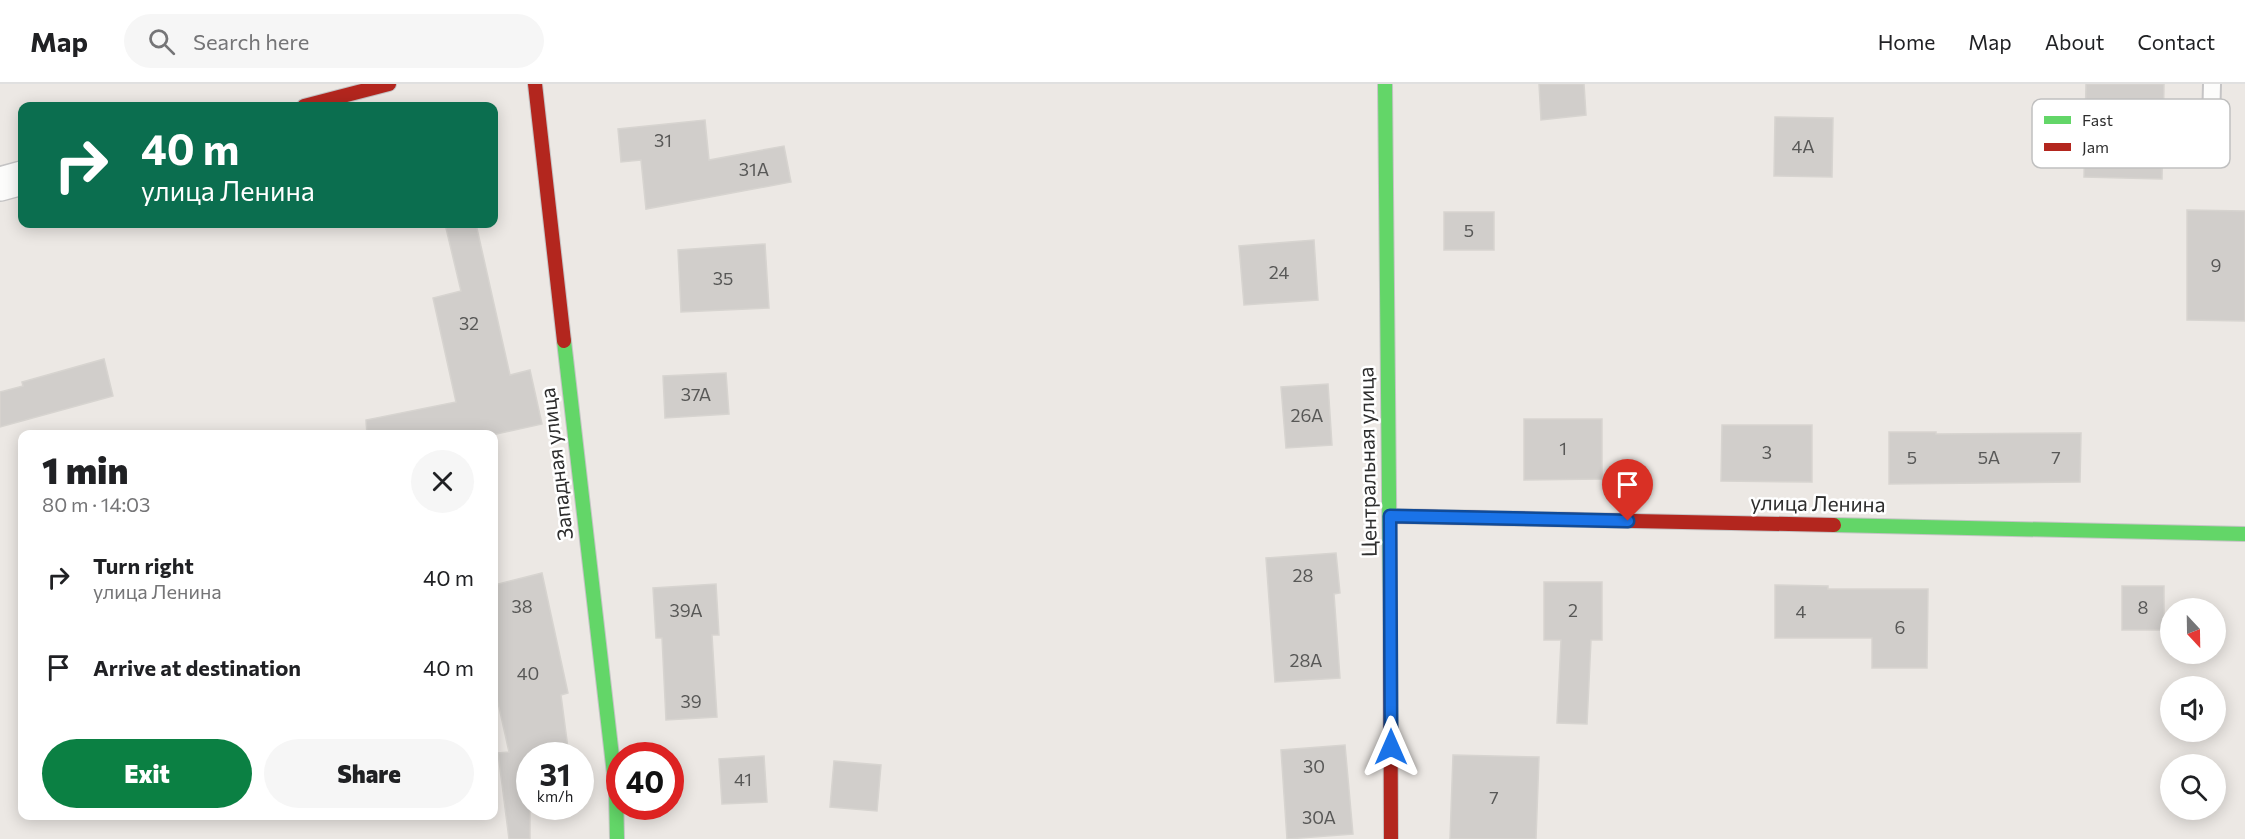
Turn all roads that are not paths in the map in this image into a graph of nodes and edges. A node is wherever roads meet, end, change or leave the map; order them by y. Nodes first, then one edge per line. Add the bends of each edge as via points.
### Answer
1 (389, 84) edge
2 (535, 84) edge
3 (1385, 84) edge
4 (2212, 84) edge
5 (2212, 99) edge
6 (319, 102) edge
7 (18, 179) edge
8 (0, 184) edge
9 (1390, 516) junction
10 (2245, 534) edge
11 (617, 839) edge
12 (1391, 839) edge

1 - 6 street
2 - 11 street, Западная улица via 616,791
3 - 9 street, Центральная улица
4 - 5 lane
7 - 8 street
9 - 10 street, улица Ленина
9 - 12 street, Центральная улица

